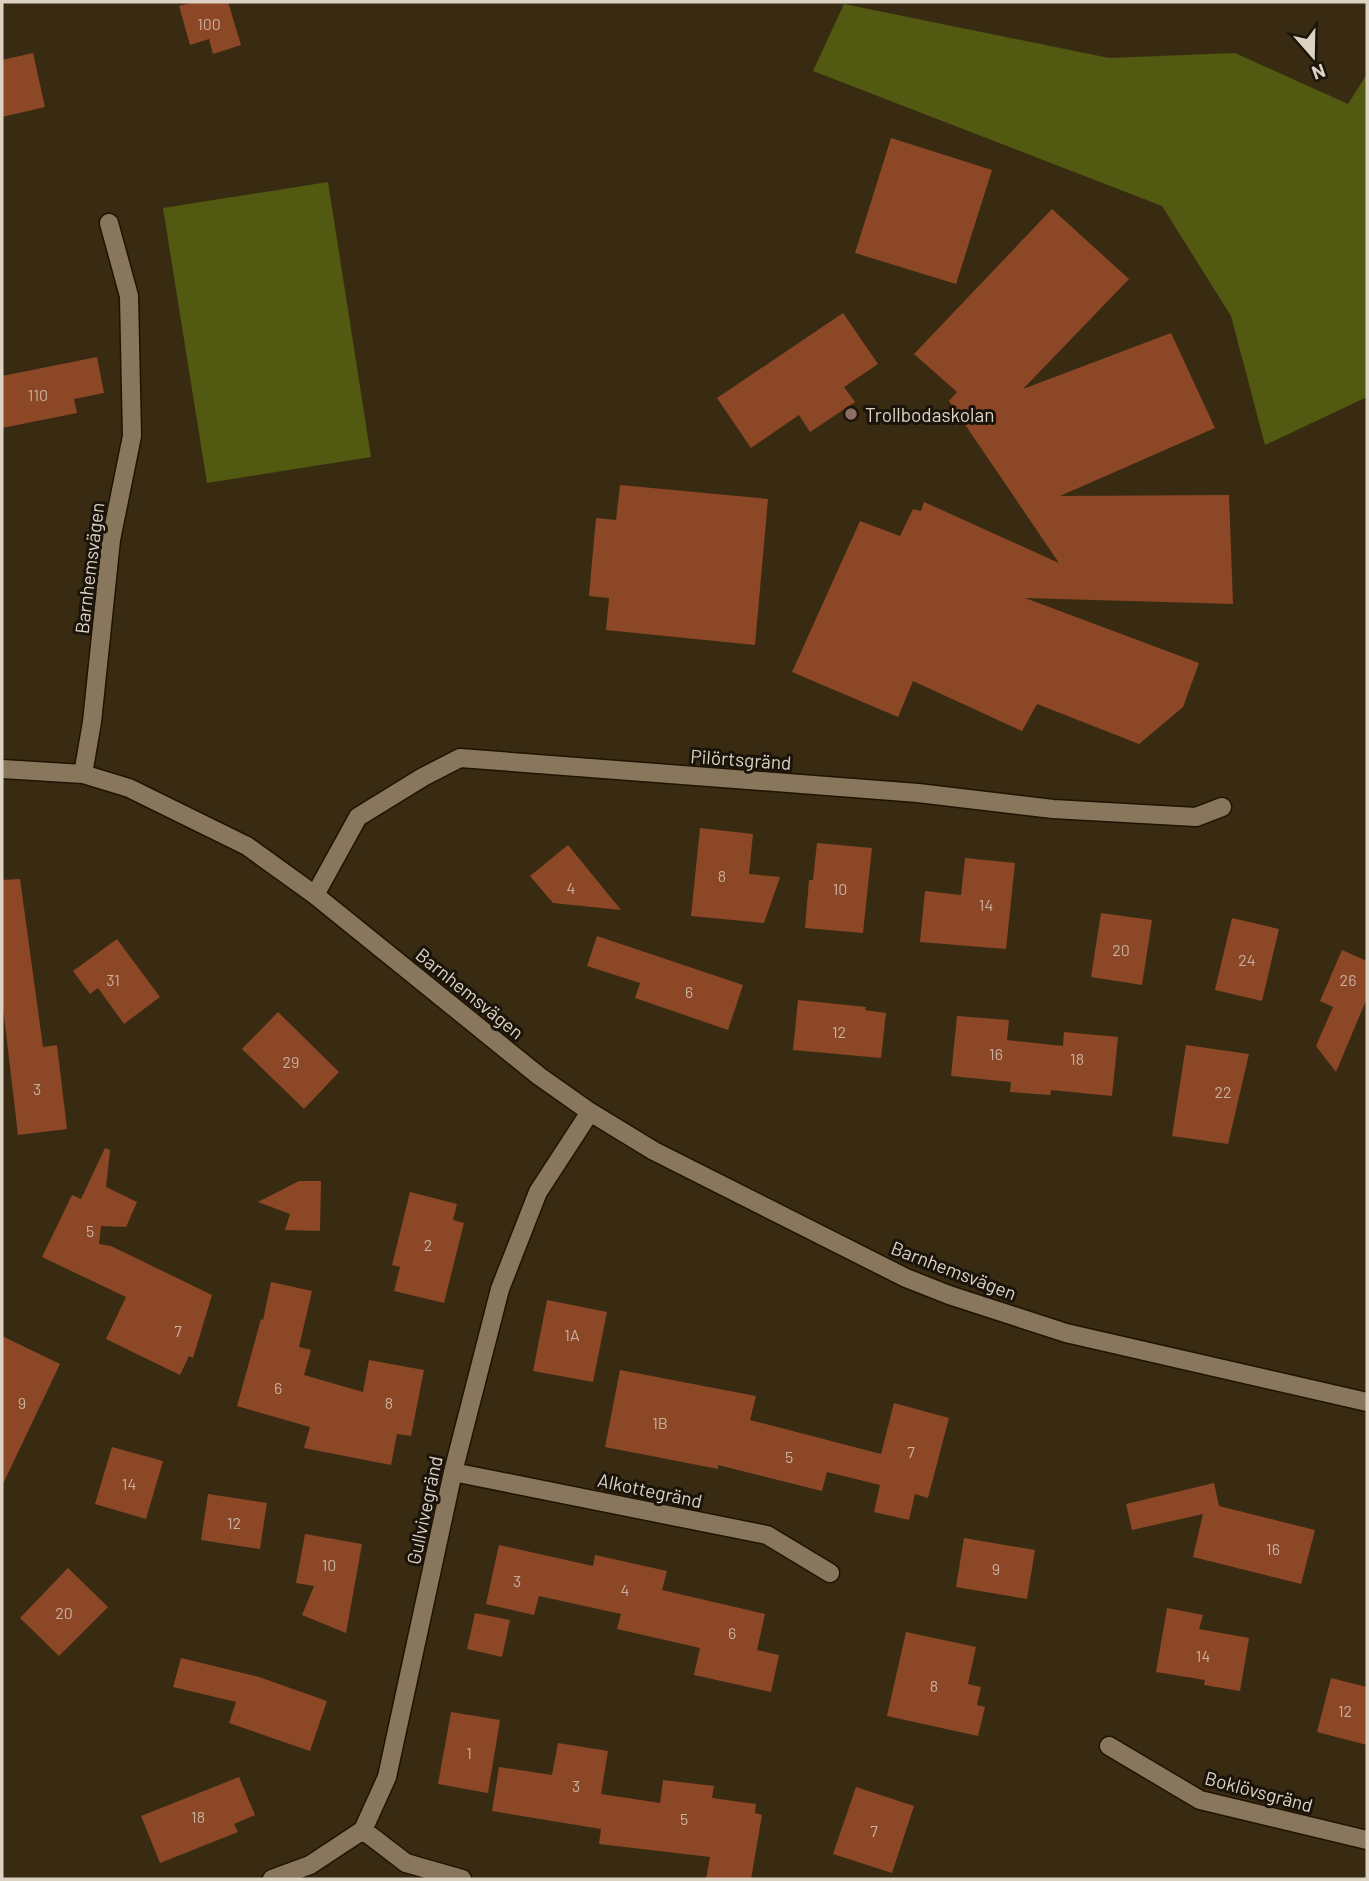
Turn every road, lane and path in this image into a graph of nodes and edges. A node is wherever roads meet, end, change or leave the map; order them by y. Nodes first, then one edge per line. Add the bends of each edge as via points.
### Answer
1 (109, 223) dead end
2 (2, 769) edge
3 (83, 774) junction
4 (1222, 807) dead end
5 (316, 895) junction
6 (590, 1112) junction
7 (1367, 1402) edge
8 (453, 1472) junction
9 (830, 1573) dead end
10 (1109, 1746) dead end
11 (363, 1830) junction
12 (1367, 1840) edge
13 (272, 1879) edge
14 (461, 1879) edge

1 - 3 street, Barnhemsvägen via 129,296 132,436 111,540
2 - 3 street
3 - 5 street, Barnhemsvägen via 129,788 247,846
4 - 5 street, Pilörtsgränd via 1196,817 1053,809 918,793 460,758 358,817
5 - 6 street, Barnhemsvägen via 538,1076
6 - 7 street, Barnhemsvägen via 654,1151 906,1278 949,1295 1066,1333
6 - 8 street, Gullvivegränd via 538,1192 500,1289
8 - 9 street, Alkottegränd via 767,1535
8 - 11 street, Gullvivegränd via 387,1777
10 - 12 street, Boklövsgränd via 1200,1800
11 - 13 street via 310,1865
11 - 14 street via 406,1863

